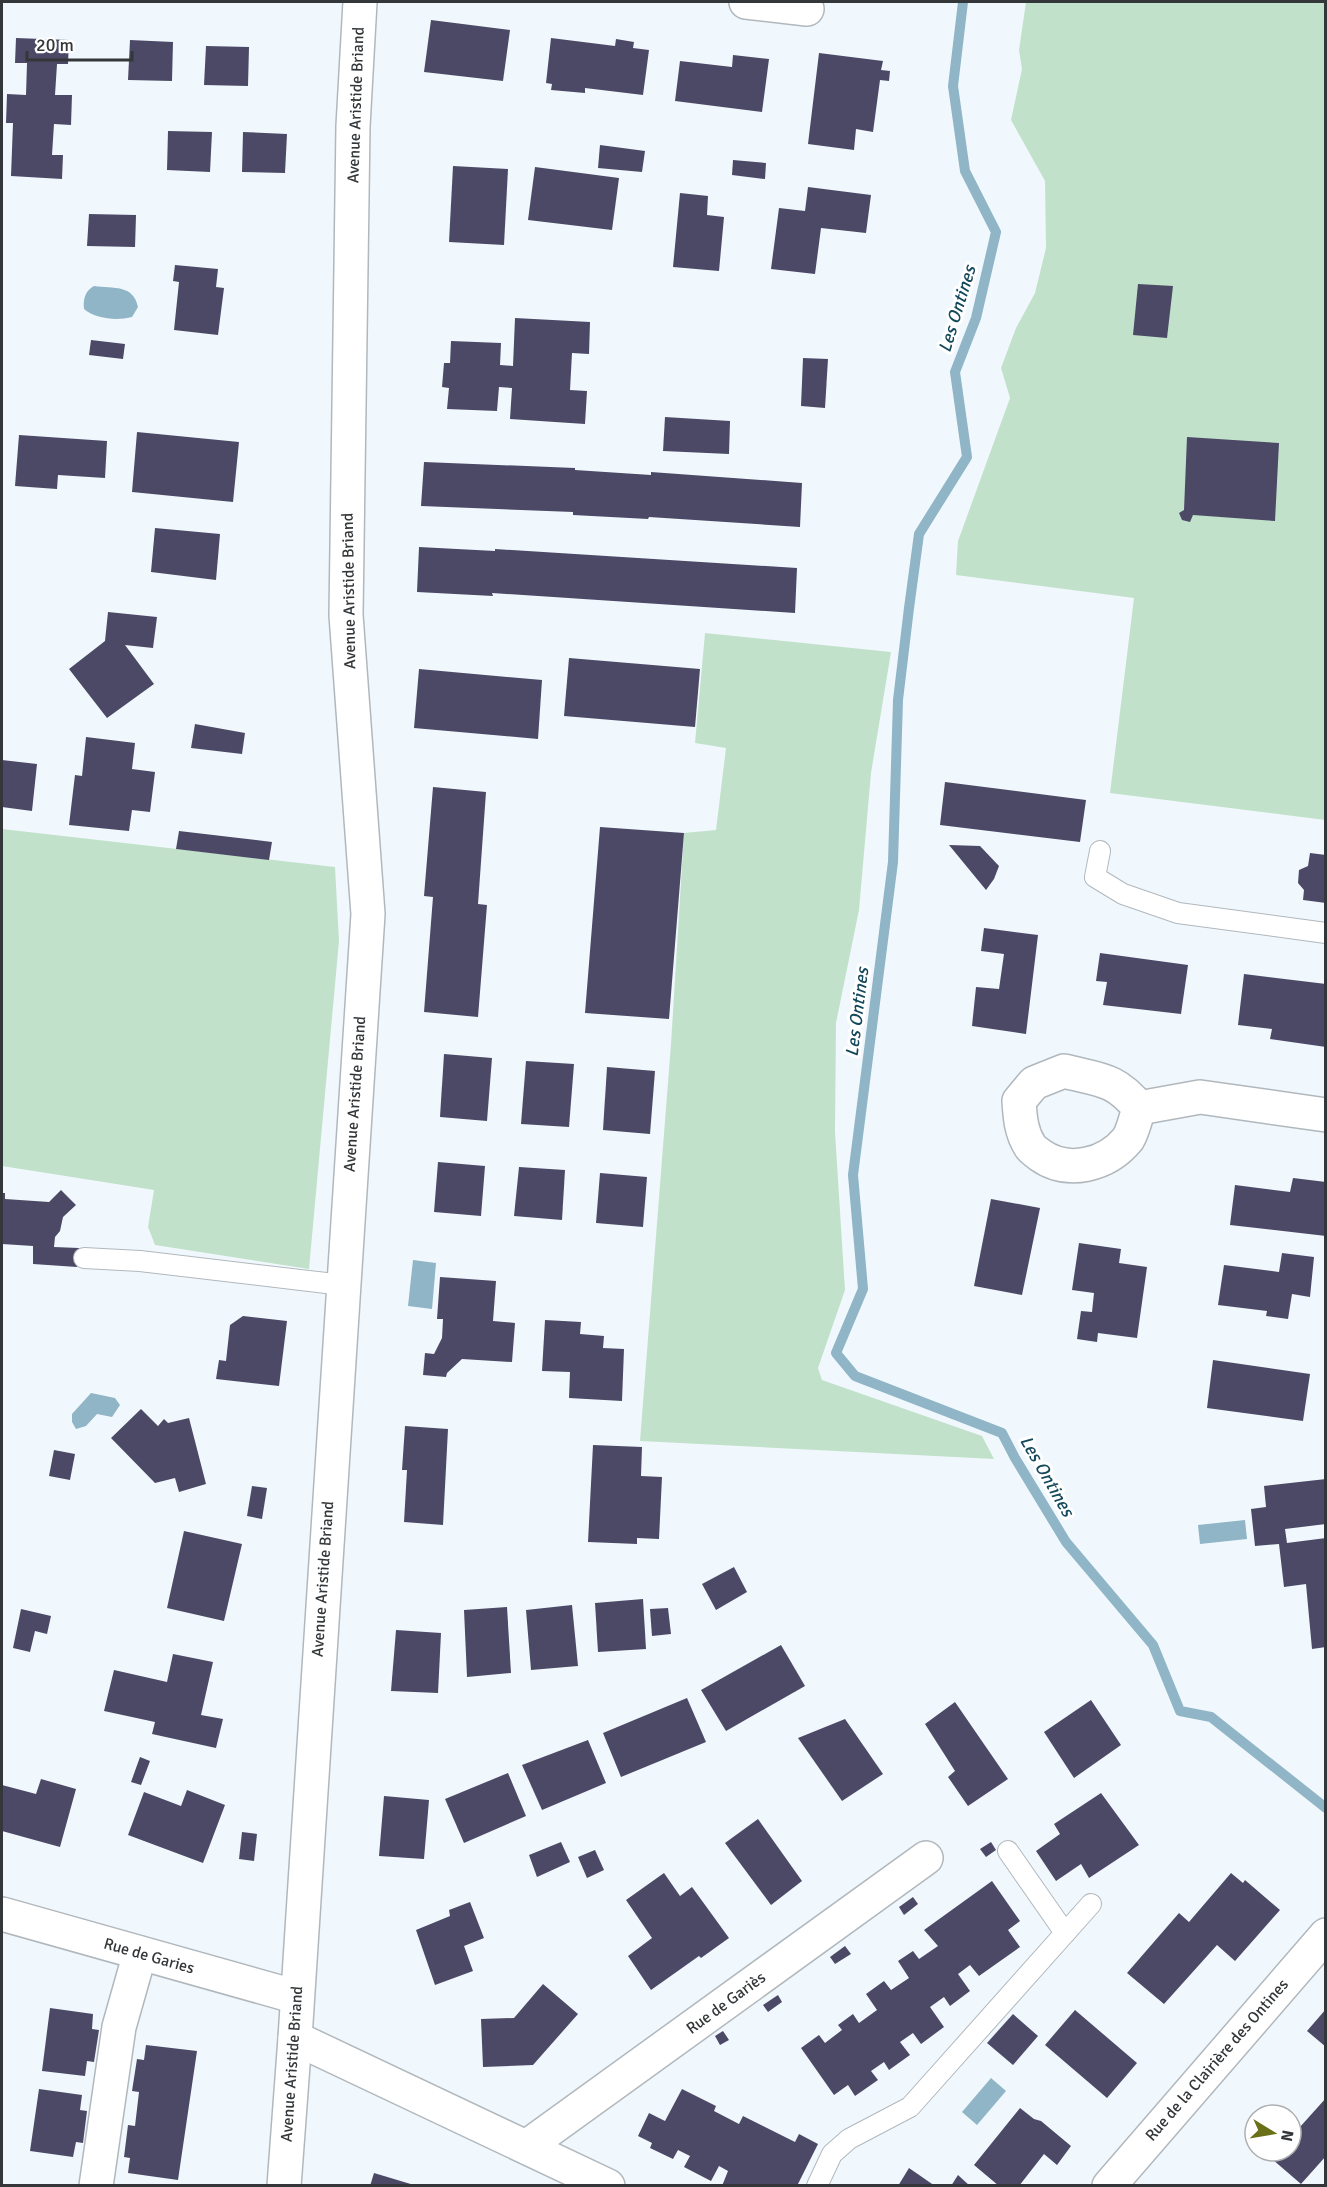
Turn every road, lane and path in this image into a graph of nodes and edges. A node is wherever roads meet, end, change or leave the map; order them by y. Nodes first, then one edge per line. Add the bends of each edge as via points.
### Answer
1 (360, 2) edge
2 (746, 2) edge
3 (807, 9) dead end
4 (1100, 851) dead end
5 (1326, 933) edge
6 (1139, 1108) dead end
7 (1326, 1115) edge
8 (84, 1258) dead end
9 (343, 1285) junction
10 (1008, 1851) dead end
11 (926, 1858) dead end
12 (1091, 1904) dead end
13 (2, 1914) edge
14 (1065, 1933) junction
15 (1326, 1935) edge
16 (140, 1953) junction
17 (297, 1997) junction
18 (295, 2038) junction
19 (525, 2147) junction
20 (96, 2186) edge
21 (284, 2186) edge
22 (608, 2186) edge
23 (817, 2186) edge
24 (1109, 2186) edge

1 - 9 street, Avenue Aristide Briand via 353,126 346,615 368,914
2 - 3 street
4 - 5 lane via 1095,877 1123,894 1178,914
6 - 7 street via 1200,1097
8 - 9 lane
9 - 17 street, Avenue Aristide Briand
10 - 14 lane
11 - 19 street, Rue de Gariès
12 - 14 lane
13 - 16 street, Rue de Garies
14 - 23 lane via 910,2107 849,2139 832,2154
15 - 24 street, Rue de la Clairière des Ontines
16 - 17 street, Rue de Garies
16 - 20 street via 119,2027
17 - 18 street, Avenue Aristide Briand
18 - 19 street
18 - 21 street, Avenue Aristide Briand
19 - 22 street

